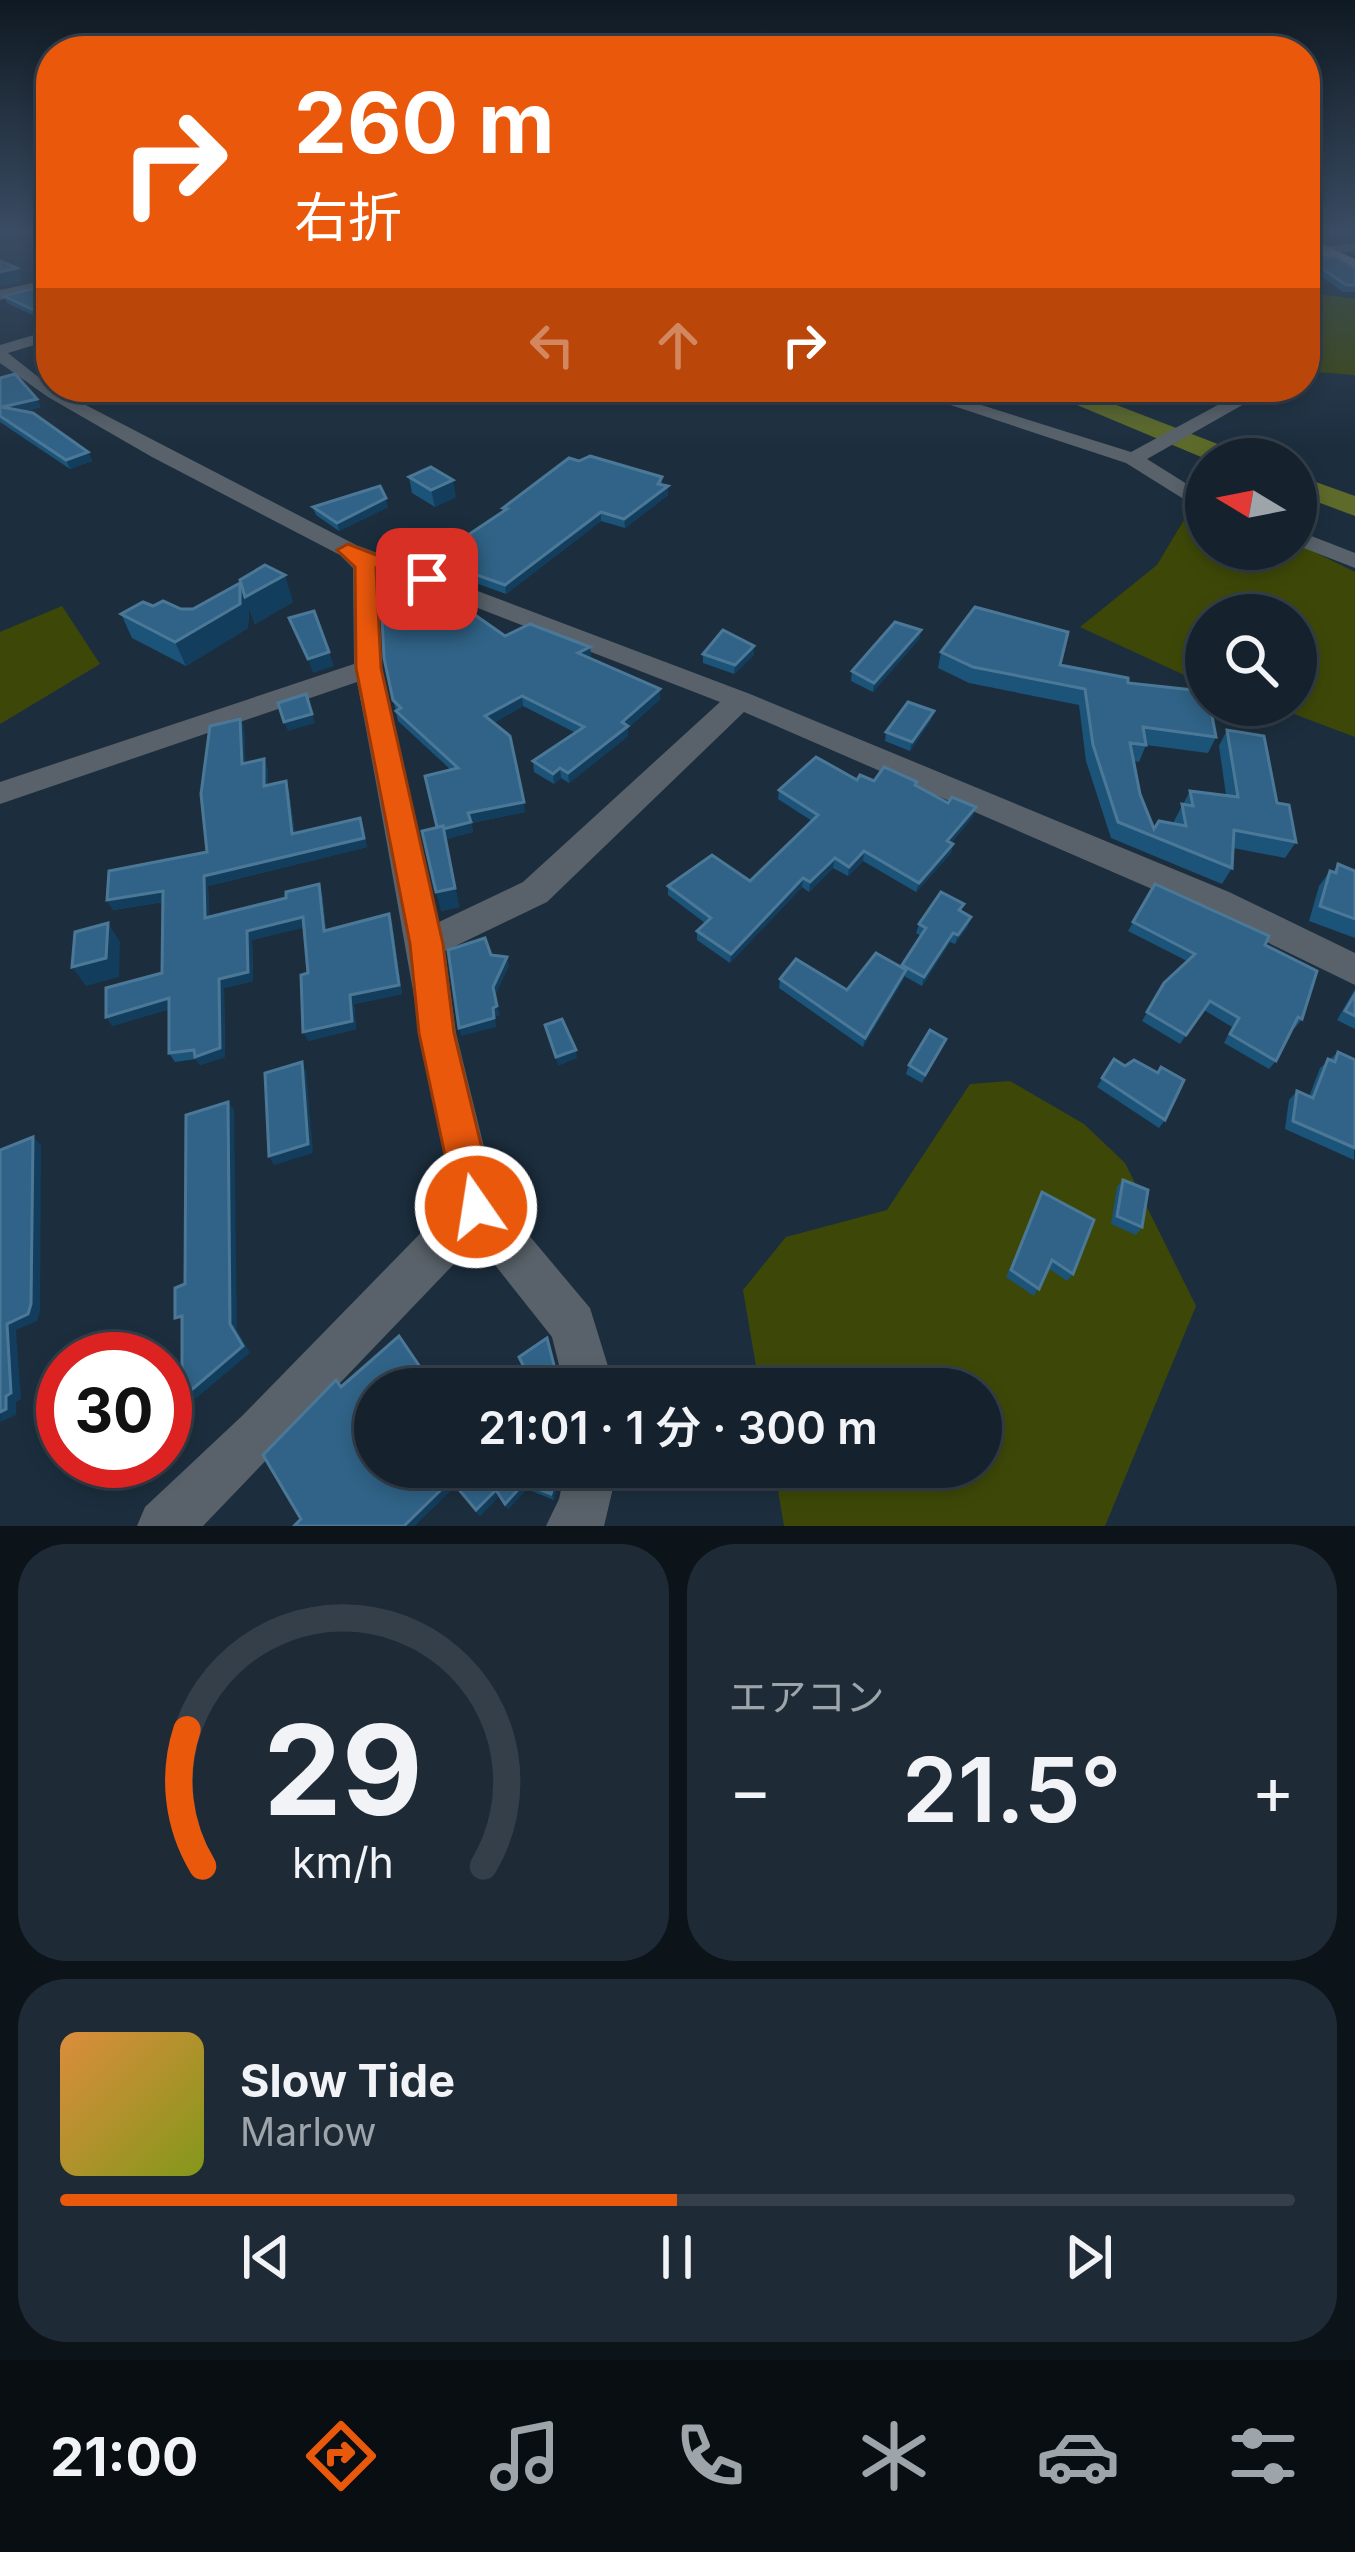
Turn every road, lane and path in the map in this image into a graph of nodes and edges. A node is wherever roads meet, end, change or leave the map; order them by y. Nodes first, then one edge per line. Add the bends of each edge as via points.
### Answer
1 (36, 340) edge
2 (0, 353) edge
3 (36, 367) edge
4 (36, 370) edge
5 (0, 380) edge
6 (70, 402) edge
7 (952, 402) edge
8 (1237, 402) edge
9 (1133, 459) junction
10 (1185, 492) edge
11 (1317, 546) edge
12 (348, 550) junction
13 (1355, 561) edge
14 (368, 668) junction
15 (740, 700) junction
16 (0, 793) edge
17 (426, 944) junction
18 (1355, 970) edge
19 (476, 1207) junction
20 (584, 1368) edge
21 (588, 1488) edge
22 (164, 1526) edge
23 (573, 1526) edge

1 - 2 street
2 - 3 street
4 - 5 street
6 - 12 street
7 - 9 street
8 - 9 street
9 - 10 street
11 - 13 street
12 - 14 street via 365,566
12 - 15 street
14 - 16 street
14 - 17 street
15 - 17 street via 535,892
15 - 18 street via 1217,902
17 - 19 street via 436,1033
19 - 20 street via 573,1325
19 - 22 street
21 - 23 street

